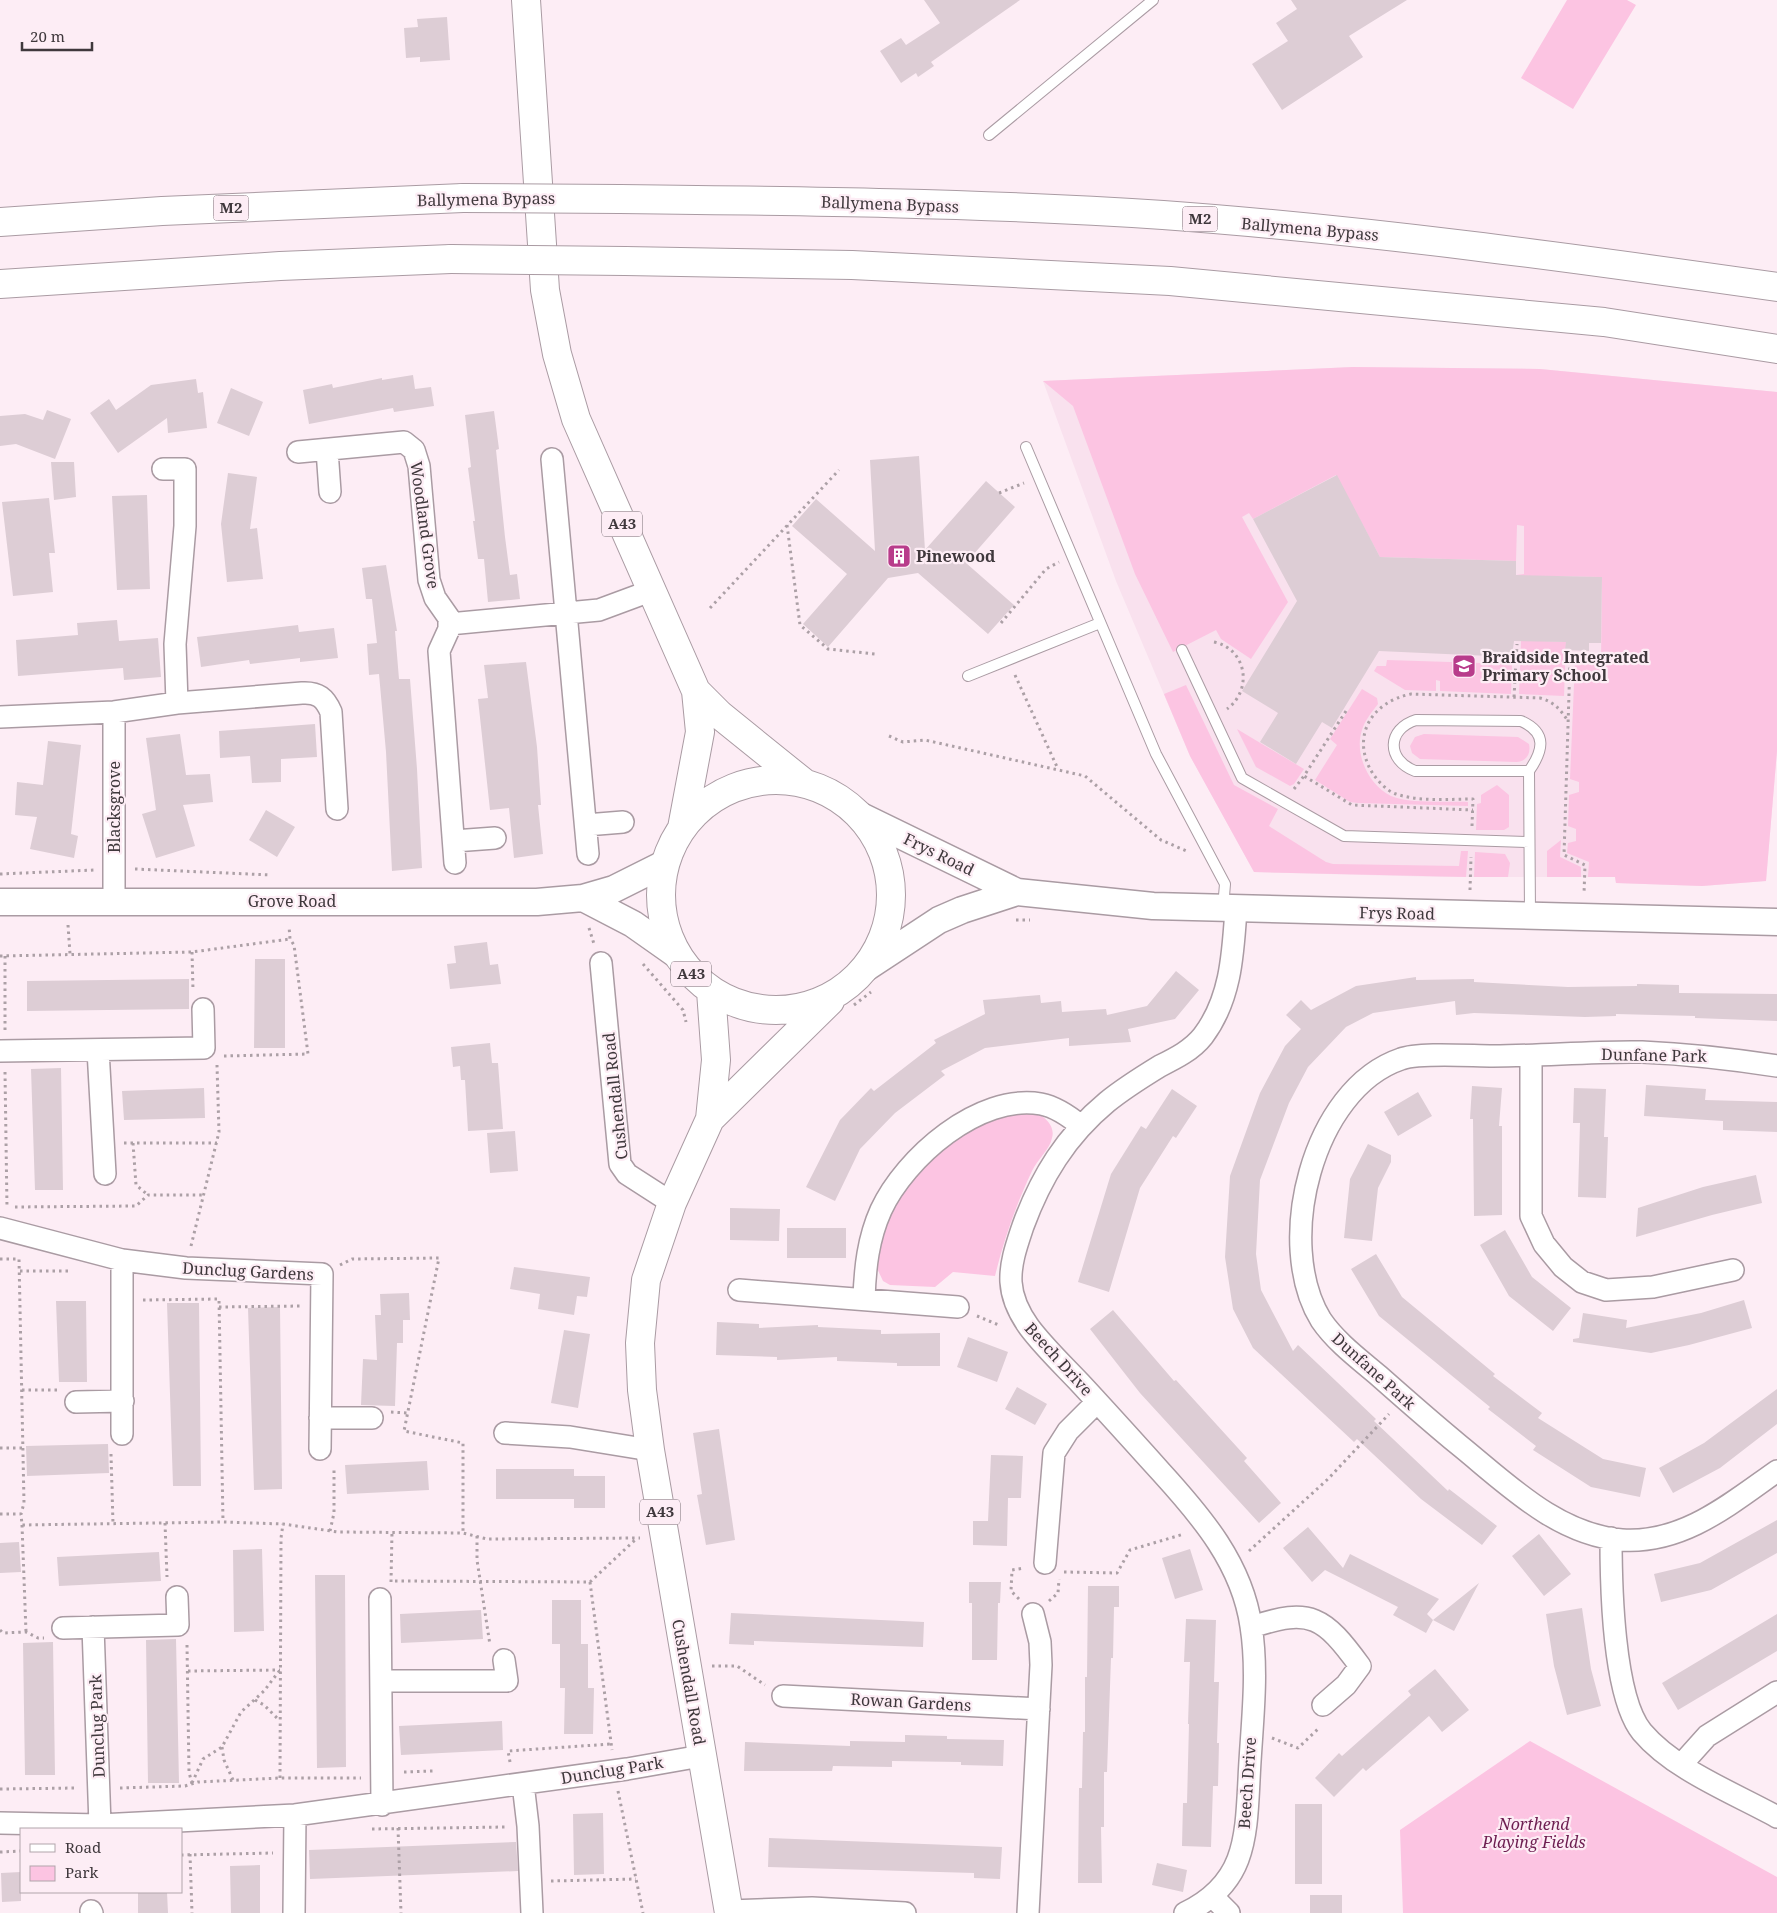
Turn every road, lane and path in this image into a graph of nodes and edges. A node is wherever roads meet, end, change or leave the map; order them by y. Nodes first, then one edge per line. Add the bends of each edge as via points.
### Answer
1 (526, 0) edge
2 (1153, 0) edge
3 (989, 135) dead end
4 (0, 222) edge
5 (0, 284) edge
6 (1777, 287) edge
7 (1777, 349) edge
8 (1026, 447) dead end
9 (327, 450) junction
10 (298, 452) dead end
11 (552, 459) dead end
12 (163, 469) dead end
13 (838, 470) dead end
14 (1039, 477) junction
15 (330, 492) dead end
16 (999, 493) dead end
17 (787, 524) junction
18 (1072, 555) junction
19 (653, 590) junction
20 (710, 608) dead end
21 (568, 614) junction
22 (1001, 623) dead end
23 (1100, 623) junction
24 (449, 624) junction
25 (1214, 642) dead end
26 (1517, 644) dead end
27 (1182, 650) dead end
28 (875, 654) dead end
29 (1009, 660) junction
30 (1570, 661) dead end
31 (968, 676) dead end
32 (696, 691) junction
33 (1514, 698) dead end
34 (177, 703) junction
35 (1224, 711) dead end
36 (1346, 711) dead end
37 (114, 712) junction
38 (0, 717) edge
39 (889, 736) dead end
40 (1058, 770) junction
41 (1529, 771) junction
42 (1304, 776) junction
43 (803, 782) junction
44 (1290, 790) dead end
45 (338, 809) dead end
46 (1473, 810) dead end
47 (861, 816) junction
48 (623, 822) dead end
49 (586, 825) junction
50 (682, 828) junction
51 (495, 838) dead end
52 (454, 841) junction
53 (1529, 842) junction
54 (588, 854) dead end
55 (1197, 856) dead end
56 (456, 863) dead end
57 (664, 864) junction
58 (114, 869) junction
59 (0, 874) edge
60 (276, 875) dead end
61 (1017, 892) junction
62 (584, 898) junction
63 (114, 901) junction
64 (0, 902) edge
65 (1230, 909) junction
66 (1530, 916) junction
67 (1583, 917) junction
68 (289, 918) dead end
69 (68, 922) dead end
70 (1777, 922) edge
71 (587, 924) dead end
72 (596, 927) dead end
73 (290, 939) junction
74 (192, 952) junction
75 (70, 954) junction
76 (677, 955) junction
77 (0, 956) edge
78 (5, 956) junction
79 (641, 961) dead end
80 (602, 963) dead end
81 (866, 968) junction
82 (711, 990) junction
83 (842, 990) junction
84 (203, 1009) joint
85 (687, 1026) dead end
86 (98, 1050) junction
87 (3, 1051) edge
88 (1531, 1056) junction
89 (1777, 1066) edge
90 (710, 1119) junction
91 (1081, 1126) junction
92 (217, 1142) junction
93 (133, 1143) junction
94 (103, 1144) junction
95 (105, 1174) dead end
96 (148, 1195) junction
97 (204, 1195) junction
98 (672, 1203) junction
99 (7, 1207) junction
100 (4, 1229) edge
101 (0, 1260) edge
102 (122, 1260) junction
103 (186, 1268) junction
104 (1733, 1270) dead end
105 (322, 1274) junction
106 (739, 1290) dead end
107 (864, 1299) junction
108 (123, 1300) junction
109 (321, 1306) junction
110 (219, 1307) junction
111 (958, 1307) joint
112 (1033, 1333) junction
113 (22, 1390) junction
114 (1404, 1398) junction
115 (123, 1401) junction
116 (76, 1402) joint
117 (1097, 1402) junction
118 (320, 1418) junction
119 (372, 1418) dead end
120 (504, 1433) dead end
121 (122, 1434) joint
122 (0, 1448) edge
123 (24, 1448) junction
124 (320, 1449) joint
125 (650, 1450) junction
126 (1777, 1471) edge
127 (0, 1514) edge
128 (22, 1514) junction
129 (224, 1522) junction
130 (165, 1523) junction
131 (113, 1524) junction
132 (283, 1524) junction
133 (22, 1526) junction
134 (1208, 1526) junction
135 (330, 1531) junction
136 (392, 1532) junction
137 (463, 1533) junction
138 (477, 1536) junction
139 (637, 1538) junction
140 (665, 1538) junction
141 (1611, 1538) junction
142 (1045, 1563) joint
143 (1232, 1567) junction
144 (392, 1582) junction
145 (482, 1582) junction
146 (590, 1582) junction
147 (177, 1597) joint
148 (380, 1599) joint
149 (1033, 1614) junction
150 (178, 1625) junction
151 (93, 1627) junction
152 (1252, 1627) junction
153 (63, 1628) joint
154 (2, 1632) edge
155 (26, 1632) junction
156 (0, 1637) edge
157 (504, 1660) joint
158 (685, 1665) junction
159 (280, 1670) junction
160 (188, 1671) junction
161 (381, 1681) junction
162 (1777, 1692) edge
163 (783, 1696) joint
164 (255, 1700) junction
165 (1323, 1705) joint
166 (1038, 1708) junction
167 (280, 1720) junction
168 (1251, 1733) junction
169 (611, 1744) junction
170 (222, 1747) junction
171 (701, 1756) junction
172 (510, 1764) dead end
173 (1681, 1765) junction
174 (441, 1771) dead end
175 (614, 1771) junction
176 (381, 1775) junction
177 (280, 1778) junction
178 (233, 1780) junction
179 (192, 1784) junction
180 (523, 1784) junction
181 (100, 1788) junction
182 (0, 1789) edge
183 (382, 1805) junction
184 (295, 1815) junction
185 (1777, 1817) edge
186 (0, 1823) edge
187 (100, 1824) junction
188 (528, 1826) junction
189 (398, 1828) junction
190 (370, 1829) dead end
191 (20, 1851) edge
192 (0, 1852) edge
193 (293, 1853) junction
194 (182, 1854) edge
195 (190, 1854) junction
196 (636, 1879) junction
197 (531, 1881) junction
198 (1213, 1897) junction
199 (729, 1912) edge
200 (192, 1913) edge
201 (294, 1913) edge
202 (401, 1913) edge
203 (532, 1913) edge
204 (644, 1913) edge
205 (898, 1913) edge
206 (905, 1913) edge
207 (1028, 1913) edge
208 (1185, 1913) edge
209 (1229, 1913) edge

1 - 19 main road, A43 via 545,290 557,354 576,419
2 - 3 lane
4 - 6 main road, Ballymena Bypass / M2, bridge via 162,211 462,198 886,203 1163,216 1484,246
5 - 7 main road, bridge via 280,266 451,260 852,265 1170,280 1604,322
8 - 14 lane
9 - 10 street, Woodland Grove
9 - 15 street
9 - 24 street, Woodland Grove via 404,442 414,450 419,466 429,580 435,598 448,614
11 - 21 street
12 - 34 street via 185,469 185,526 175,644
13 - 17 path
14 - 16 path
14 - 18 lane
17 - 20 path
17 - 28 path via 800,625 828,649
18 - 22 path via 1046,569
18 - 23 lane
19 - 21 street via 600,610
19 - 32 main road, A43
21 - 24 street
21 - 49 street
23 - 29 lane
23 - 65 lane via 1156,754 1225,884
24 - 52 street via 439,651
25 - 35 path via 1232,650 1244,677 1241,693
26 - 33 path
27 - 53 lane via 1242,778 1344,836
29 - 31 lane
29 - 40 path
30 - 67 path via 1564,855 1584,865
32 - 43 main road, A43 via 720,716
32 - 50 main road, A43 via 700,732
34 - 37 street
34 - 45 street via 302,693 320,696 331,712
36 - 42 path
37 - 38 street
37 - 58 street, Blacksgrove
39 - 40 path via 903,742 925,740
40 - 55 path via 1085,776 1161,840
41 - 41 lane via 1415,770 1400,763 1394,740 1402,727 1416,720 1520,721 1535,730 1539,738 1539,756
41 - 53 lane
42 - 44 path via 1294,790
42 - 46 path via 1352,805
43 - 47 main road, A43 via 834,794
43 - 50 main road, A43 via 768,779 735,786 705,803
47 - 61 street, Frys Road
47 - 81 main road, A43 via 880,843 890,874 892,907 883,939
48 - 49 street
49 - 54 street
50 - 57 main road, A43
51 - 52 street
52 - 56 street
53 - 66 lane
57 - 62 street, Grove Road via 614,889
57 - 76 main road, A43 via 661,903 664,926
58 - 59 path
58 - 60 path
58 - 63 street, Blacksgrove
61 - 65 street, Frys Road via 1154,906
61 - 81 street, Frys Road via 939,920
62 - 63 street, Grove Road via 537,902
62 - 76 street via 633,924
63 - 64 street, Grove Road
65 - 66 street, Frys Road
65 - 91 street, Beech Drive via 1231,970 1220,1005 1204,1034 1185,1052 1112,1098
66 - 67 street, Frys Road
67 - 70 street, Frys Road
68 - 73 path
69 - 75 path
71 - 72 path
73 - 74 path
73 - 92 path via 294,945 308,1054 217,1056
74 - 75 path
74 - 84 path via 193,998
75 - 78 path
76 - 82 main road, A43
77 - 78 path
78 - 87 path
79 - 85 path via 683,1010
80 - 98 street, Cushendall Road via 620,1164 627,1174
81 - 83 main road, A43
82 - 83 main road, A43 via 742,1006 777,1011 811,1005
82 - 90 main road, Cushendall Road / A43 via 716,1060
83 - 90 main road, Cushendall Road / A43
84 - 86 street via 204,1048
86 - 87 street
86 - 94 street
87 - 99 path
88 - 89 street, Dunfane Park via 1638,1052 1713,1056
88 - 104 street via 1531,1216 1541,1239 1563,1267 1582,1282 1606,1290 1653,1288
88 - 114 street, Dunfane Park via 1406,1057 1368,1076 1348,1095 1326,1130 1307,1187 1302,1219 1303,1270 1308,1293 1333,1335
90 - 98 main road, Cushendall Road / A43
91 - 107 street via 1053,1108 1026,1103 982,1112 943,1137 909,1169 882,1209 868,1251
91 - 112 street, Beech Drive via 1047,1171 1015,1251 1012,1292
92 - 93 path
92 - 97 path
93 - 94 path
93 - 96 path via 136,1185
94 - 95 street
96 - 97 path
96 - 99 path via 136,1206
97 - 103 path
98 - 125 main road, Cushendall Road / A43 via 646,1280 642,1316 642,1390
99 - 100 path
100 - 102 street, Dunclug Gardens
101 - 113 path via 19,1259
102 - 103 street, Dunclug Gardens
102 - 108 street
103 - 105 street, Dunclug Gardens
105 - 109 street, Dunclug Gardens
105 - 137 path via 352,1259 439,1258 404,1431 463,1443
106 - 107 street
107 - 111 street
108 - 110 path via 219,1299
108 - 115 street
109 - 110 path
109 - 118 street, Dunclug Gardens
110 - 129 path
111 - 112 path via 993,1324
112 - 117 street, Beech Drive
113 - 116 path via 67,1390
113 - 123 path
114 - 141 street, Dunfane Park via 1528,1501 1561,1521
114 - 143 path via 1328,1479
115 - 116 street
115 - 121 street
117 - 134 street, Beech Drive
117 - 142 street, Beech Drive via 1068,1431 1054,1453
118 - 119 street
118 - 124 street, Dunclug Gardens
120 - 125 street via 570,1437
121 - 131 path via 111,1442
122 - 123 path
123 - 128 path
124 - 135 path via 334,1463 334,1513
125 - 140 main road, Cushendall Road / A43
126 - 141 street, Dunfane Park via 1696,1525 1650,1538
127 - 128 path
128 - 133 path
129 - 130 path
129 - 132 path
130 - 131 path
130 - 147 path via 167,1586
131 - 133 path
132 - 135 path
132 - 159 path via 280,1538
133 - 155 path
134 - 143 street, Beech Drive
134 - 149 path via 1130,1550 1117,1574 1059,1571 1058,1593
135 - 136 path
136 - 137 path
136 - 144 path
137 - 138 path
138 - 139 path via 487,1539
138 - 145 path via 477,1560
139 - 140 path
139 - 146 path
140 - 158 main road, Cushendall Road / A43
141 - 173 street via 1615,1630 1619,1665 1631,1713 1643,1733
142 - 149 path via 1012,1570 1011,1591
143 - 152 street, Beech Drive
144 - 145 path
144 - 148 path
145 - 146 path
145 - 157 path via 491,1649
146 - 169 path
147 - 150 street
148 - 161 street
149 - 166 street via 1040,1642
150 - 151 street
150 - 160 path via 187,1639
151 - 153 street
151 - 181 street, Dunclug Park
152 - 165 street via 1285,1617 1301,1616 1323,1624 1340,1639 1360,1666
152 - 168 street, Beech Drive
153 - 155 path via 53,1638 38,1638
154 - 155 path
154 - 156 path
157 - 161 street via 507,1681
158 - 163 path via 737,1666
158 - 171 main road, Cushendall Road / A43
159 - 160 path
159 - 164 path
159 - 167 path
160 - 179 path via 189,1772
161 - 176 street
162 - 173 street via 1707,1736
163 - 166 street, Rowan Gardens
164 - 167 path
164 - 170 path via 241,1712
165 - 168 path via 1323,1724 1298,1748
166 - 207 street
167 - 177 path
168 - 198 street, Beech Drive via 1244,1834 1234,1870
169 - 172 path via 508,1751
169 - 175 path
170 - 178 path
170 - 179 path via 203,1759
171 - 175 street, Dunclug Park
171 - 199 main road, Cushendall Road / A43
173 - 185 street
174 - 176 path
175 - 180 street, Dunclug Park
175 - 196 path
176 - 177 path
176 - 183 street
177 - 178 path
178 - 179 path
179 - 181 path
180 - 183 street, Dunclug Park
180 - 188 street
181 - 182 path
181 - 187 street, Dunclug Park
183 - 184 street, Dunclug Park
184 - 187 street, Dunclug Park
184 - 193 street
186 - 187 street, Dunclug Park
188 - 189 path
188 - 197 street
189 - 190 path
189 - 202 path
191 - 192 path
193 - 195 path
193 - 201 street
194 - 195 path
195 - 200 path
196 - 197 path
196 - 204 path
197 - 203 street
198 - 208 street, Beech Drive
198 - 209 street
199 - 205 street via 812,1908
205 - 206 street

